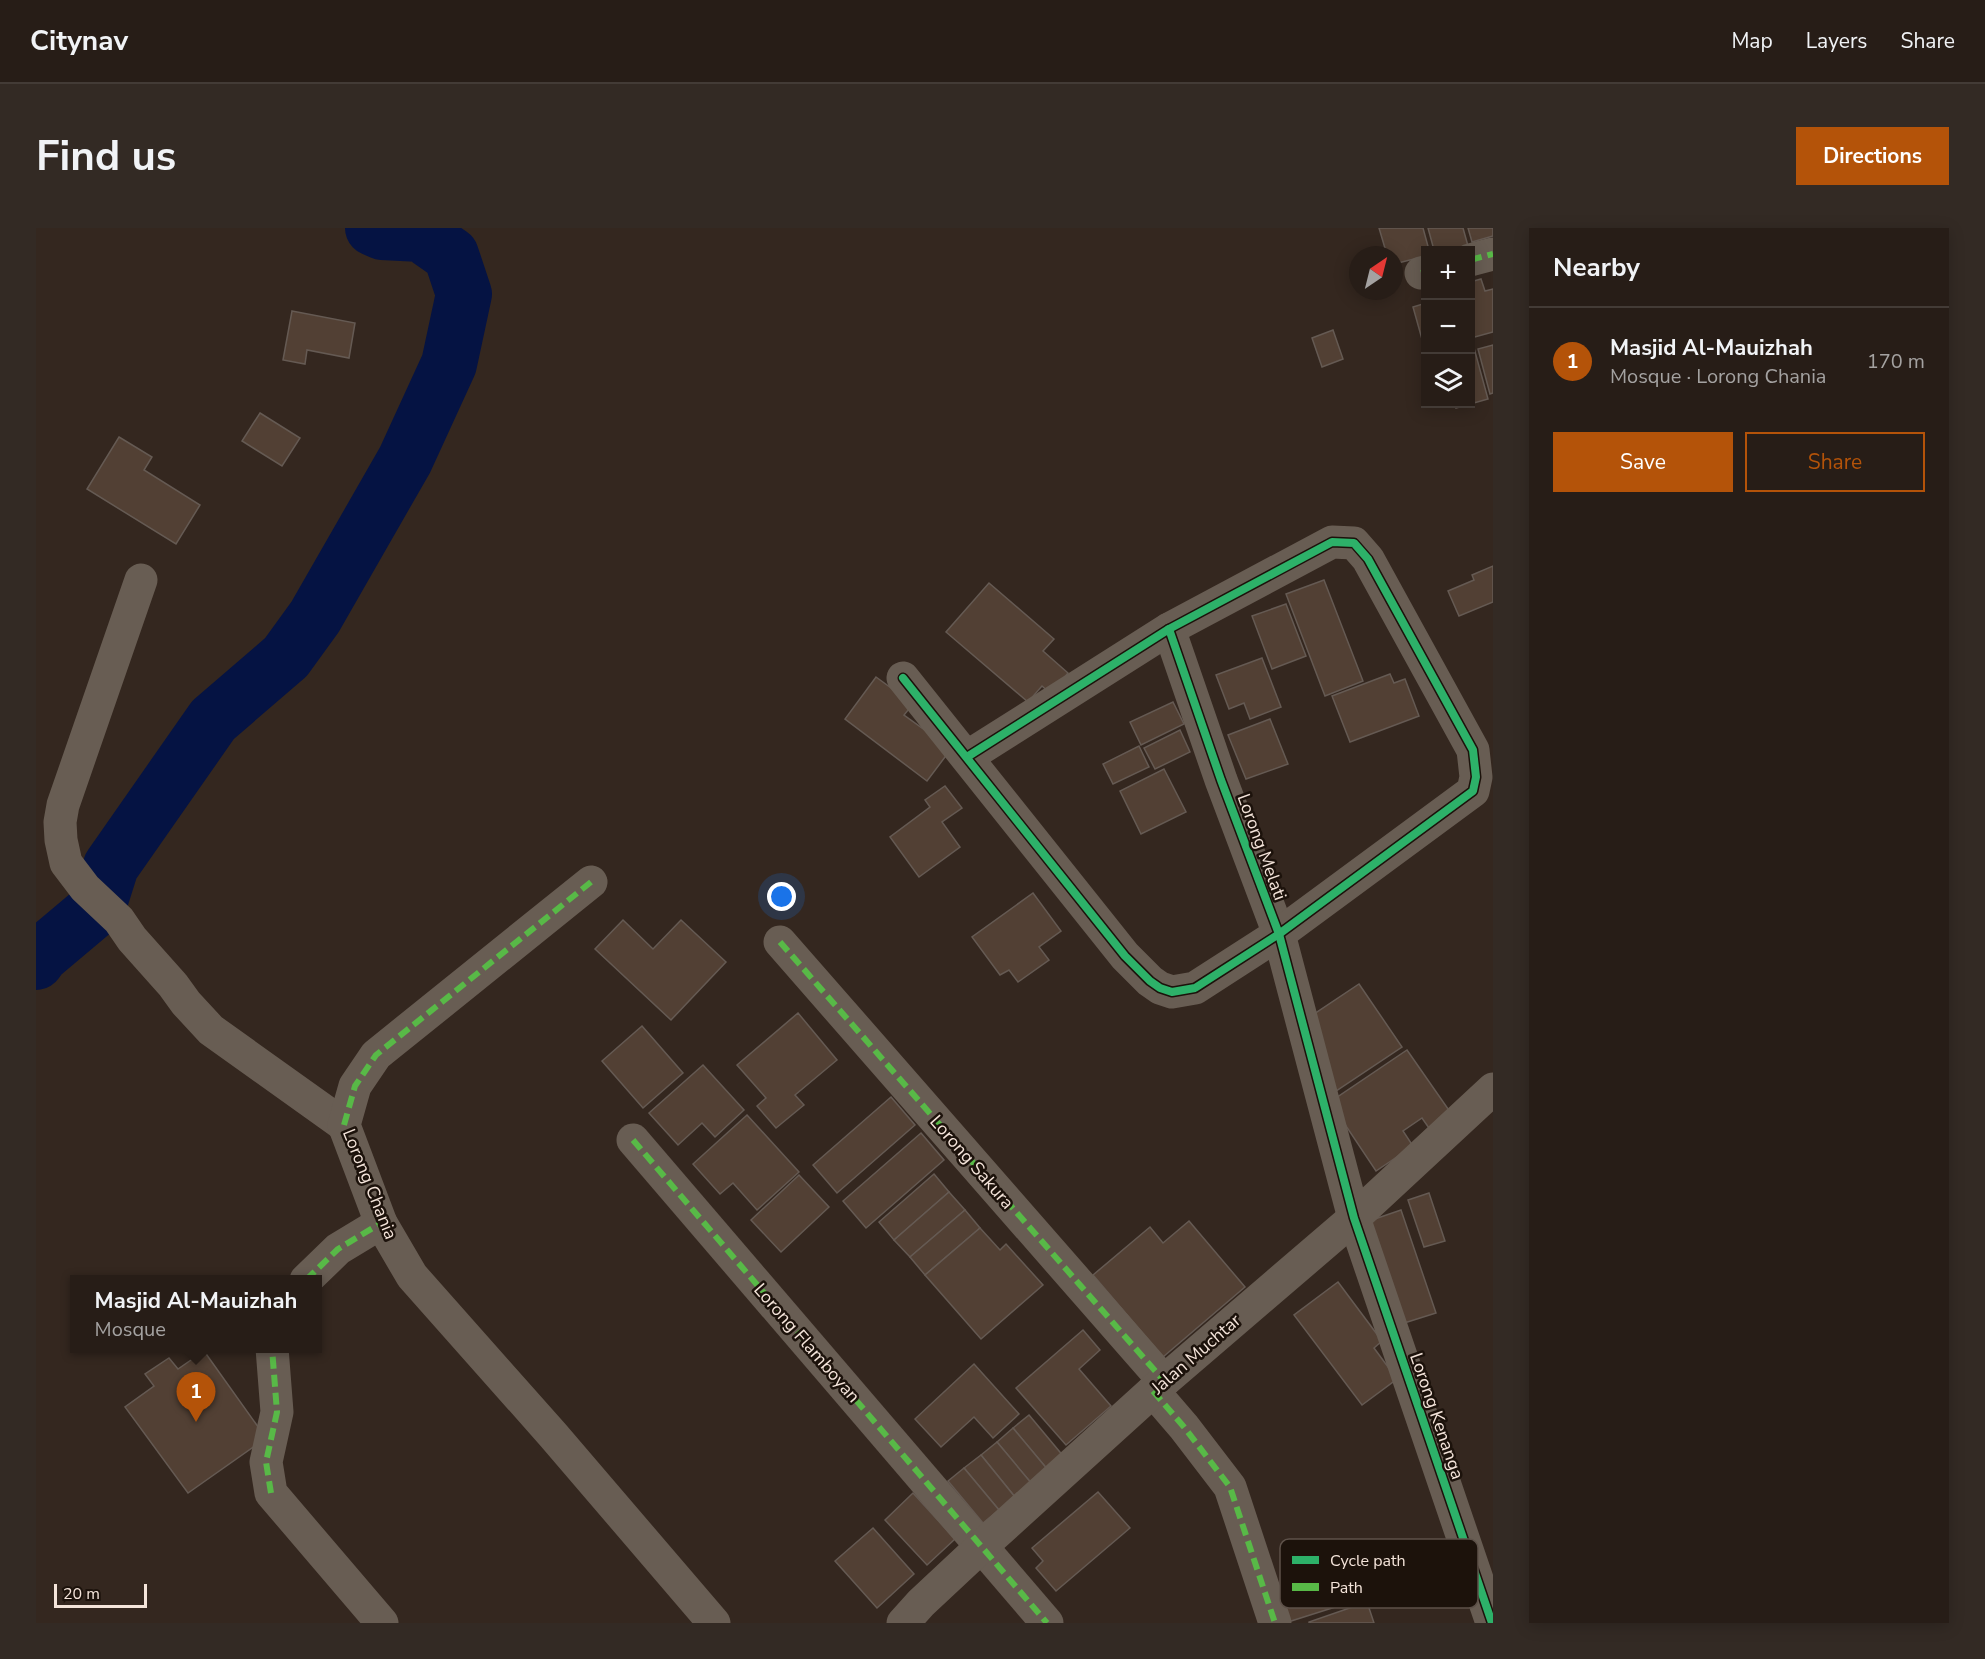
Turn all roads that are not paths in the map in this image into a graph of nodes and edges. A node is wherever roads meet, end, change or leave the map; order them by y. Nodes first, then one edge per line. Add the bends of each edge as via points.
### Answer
1 (1493, 254) edge
2 (1475, 259) edge
3 (141, 580) dead end
4 (1169, 629) junction
5 (903, 678) dead end
6 (967, 757) junction
7 (591, 882) dead end
8 (1279, 934) junction
9 (780, 942) dead end
10 (1493, 1089) edge
11 (344, 1125) junction
12 (633, 1140) dead end
13 (1354, 1218) junction
14 (381, 1223) junction
15 (311, 1275) edge
16 (272, 1353) edge
17 (1158, 1386) junction
18 (1463, 1539) edge
19 (981, 1546) junction
20 (1478, 1582) edge
21 (382, 1623) edge
22 (714, 1623) edge
23 (903, 1623) edge
24 (1047, 1623) edge
25 (1275, 1623) edge
26 (1492, 1623) edge

1 - 2 street
3 - 11 street via 63,805 60,822 66,863 211,1030
4 - 6 street
4 - 8 street, Lorong Melati
4 - 8 street via 1332,542 1354,543 1368,559 1473,750 1473,791
5 - 6 street
6 - 8 street via 1125,956 1160,988 1172,992 1195,988
7 - 11 street, Lorong Chania via 376,1055 354,1086
8 - 13 street, Lorong Melati
9 - 17 street, Lorong Sakura
10 - 13 street, Jalan Muchtar
11 - 14 street, Lorong Chania
12 - 19 street, Lorong Flamboyan
13 - 17 street, Jalan Muchtar
13 - 18 street, Lorong Kenanga
14 - 15 street via 338,1249
14 - 22 street, Lorong Chania via 412,1276
16 - 21 street via 278,1412 267,1462 271,1493
17 - 19 street, Jalan Muchtar
17 - 25 street, Lorong Sakura via 1230,1487
19 - 23 street, Jalan Muchtar
19 - 24 street, Lorong Flamboyan
20 - 26 street, Lorong Kenanga

